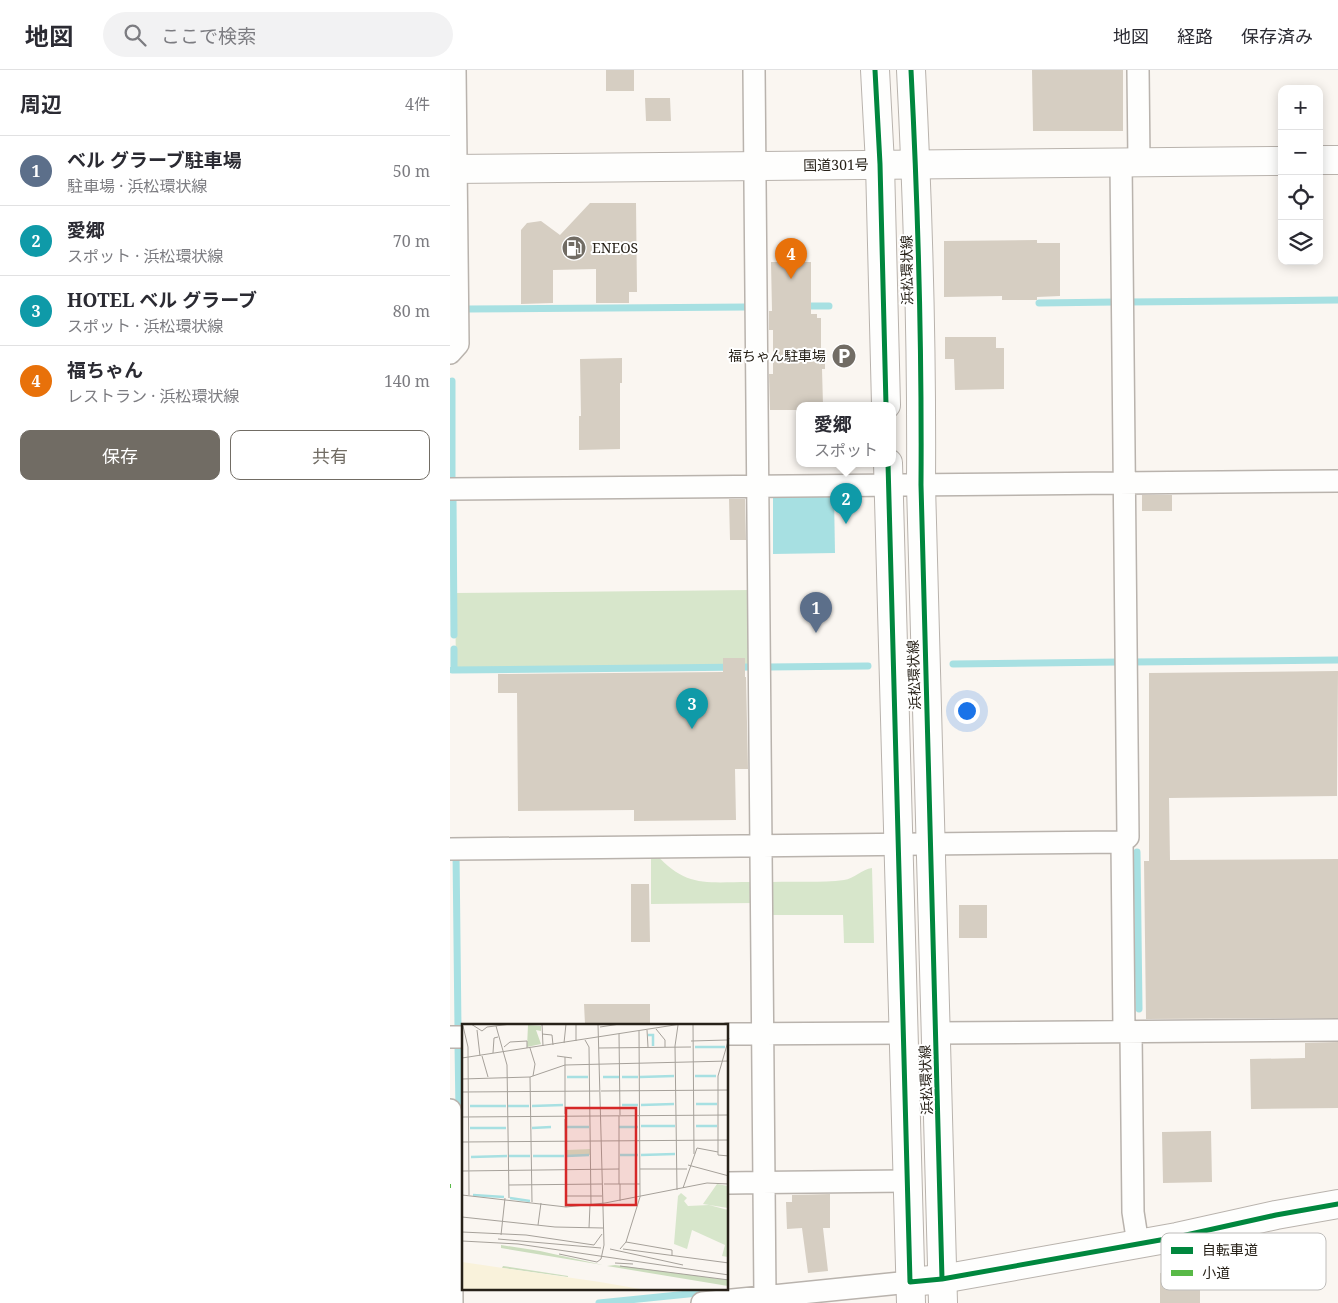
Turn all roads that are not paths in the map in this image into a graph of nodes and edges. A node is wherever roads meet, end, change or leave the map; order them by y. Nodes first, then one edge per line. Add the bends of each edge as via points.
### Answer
1 (455, 70) edge
2 (754, 70) edge
3 (875, 70) edge
4 (911, 70) edge
5 (1138, 70) edge
6 (1323, 160) edge
7 (1338, 160) edge
8 (1278, 161) edge
9 (1130, 162) junction
10 (880, 164) junction
11 (916, 164) junction
12 (754, 166) junction
13 (453, 169) edge
14 (450, 353) edge
15 (886, 402) edge
16 (888, 474) edge
17 (1338, 481) edge
18 (1124, 483) junction
19 (921, 485) junction
20 (758, 486) junction
21 (450, 489) edge
22 (1122, 842) junction
23 (930, 844) junction
24 (898, 845) junction
25 (761, 846) junction
26 (450, 849) edge
27 (1338, 1030) edge
28 (1128, 1032) junction
29 (903, 1033) junction
30 (936, 1033) junction
31 (729, 1034) edge
32 (763, 1034) junction
33 (450, 1110) edge
34 (907, 1181) junction
35 (764, 1182) junction
36 (729, 1183) edge
37 (451, 1186) edge
38 (1338, 1204) edge
39 (1190, 1233) edge
40 (1161, 1239) edge
41 (1138, 1244) junction
42 (942, 1291) edge
43 (910, 1293) edge
44 (755, 1299) edge
45 (452, 1303) edge
46 (702, 1303) edge

1 - 13 street
2 - 12 street
3 - 10 main road, 浜松環状線
4 - 11 main road, 浜松環状線
5 - 9 street
6 - 7 main road
8 - 9 main road, 国道301号
9 - 11 main road, 国道301号
9 - 18 street
10 - 11 main road, 国道301号
10 - 12 main road, 国道301号
10 - 15 main road, 浜松環状線
11 - 19 main road, 浜松環状線
12 - 13 main road, 国道301号
12 - 20 street
13 - 14 street via 458,344
16 - 19 street
16 - 20 street
16 - 24 main road, 浜松環状線
17 - 18 street
18 - 19 street
18 - 22 street via 1128,837
19 - 23 main road, 浜松環状線
20 - 21 street
20 - 25 street
22 - 23 street
22 - 28 street
23 - 24 street
23 - 30 main road, 浜松環状線
24 - 25 street
24 - 29 main road, 浜松環状線
25 - 26 street
25 - 32 street
27 - 28 street
28 - 30 street
28 - 41 street via 1133,1212
29 - 32 street
29 - 34 main road, 浜松環状線
30 - 42 main road, 浜松環状線
31 - 32 street
32 - 35 street
33 - 37 street
34 - 35 street
34 - 43 main road, 浜松環状線
35 - 36 street
35 - 44 street
37 - 45 street
38 - 39 main road
40 - 41 main road
41 - 42 main road
42 - 43 main road
43 - 44 street
44 - 46 street

